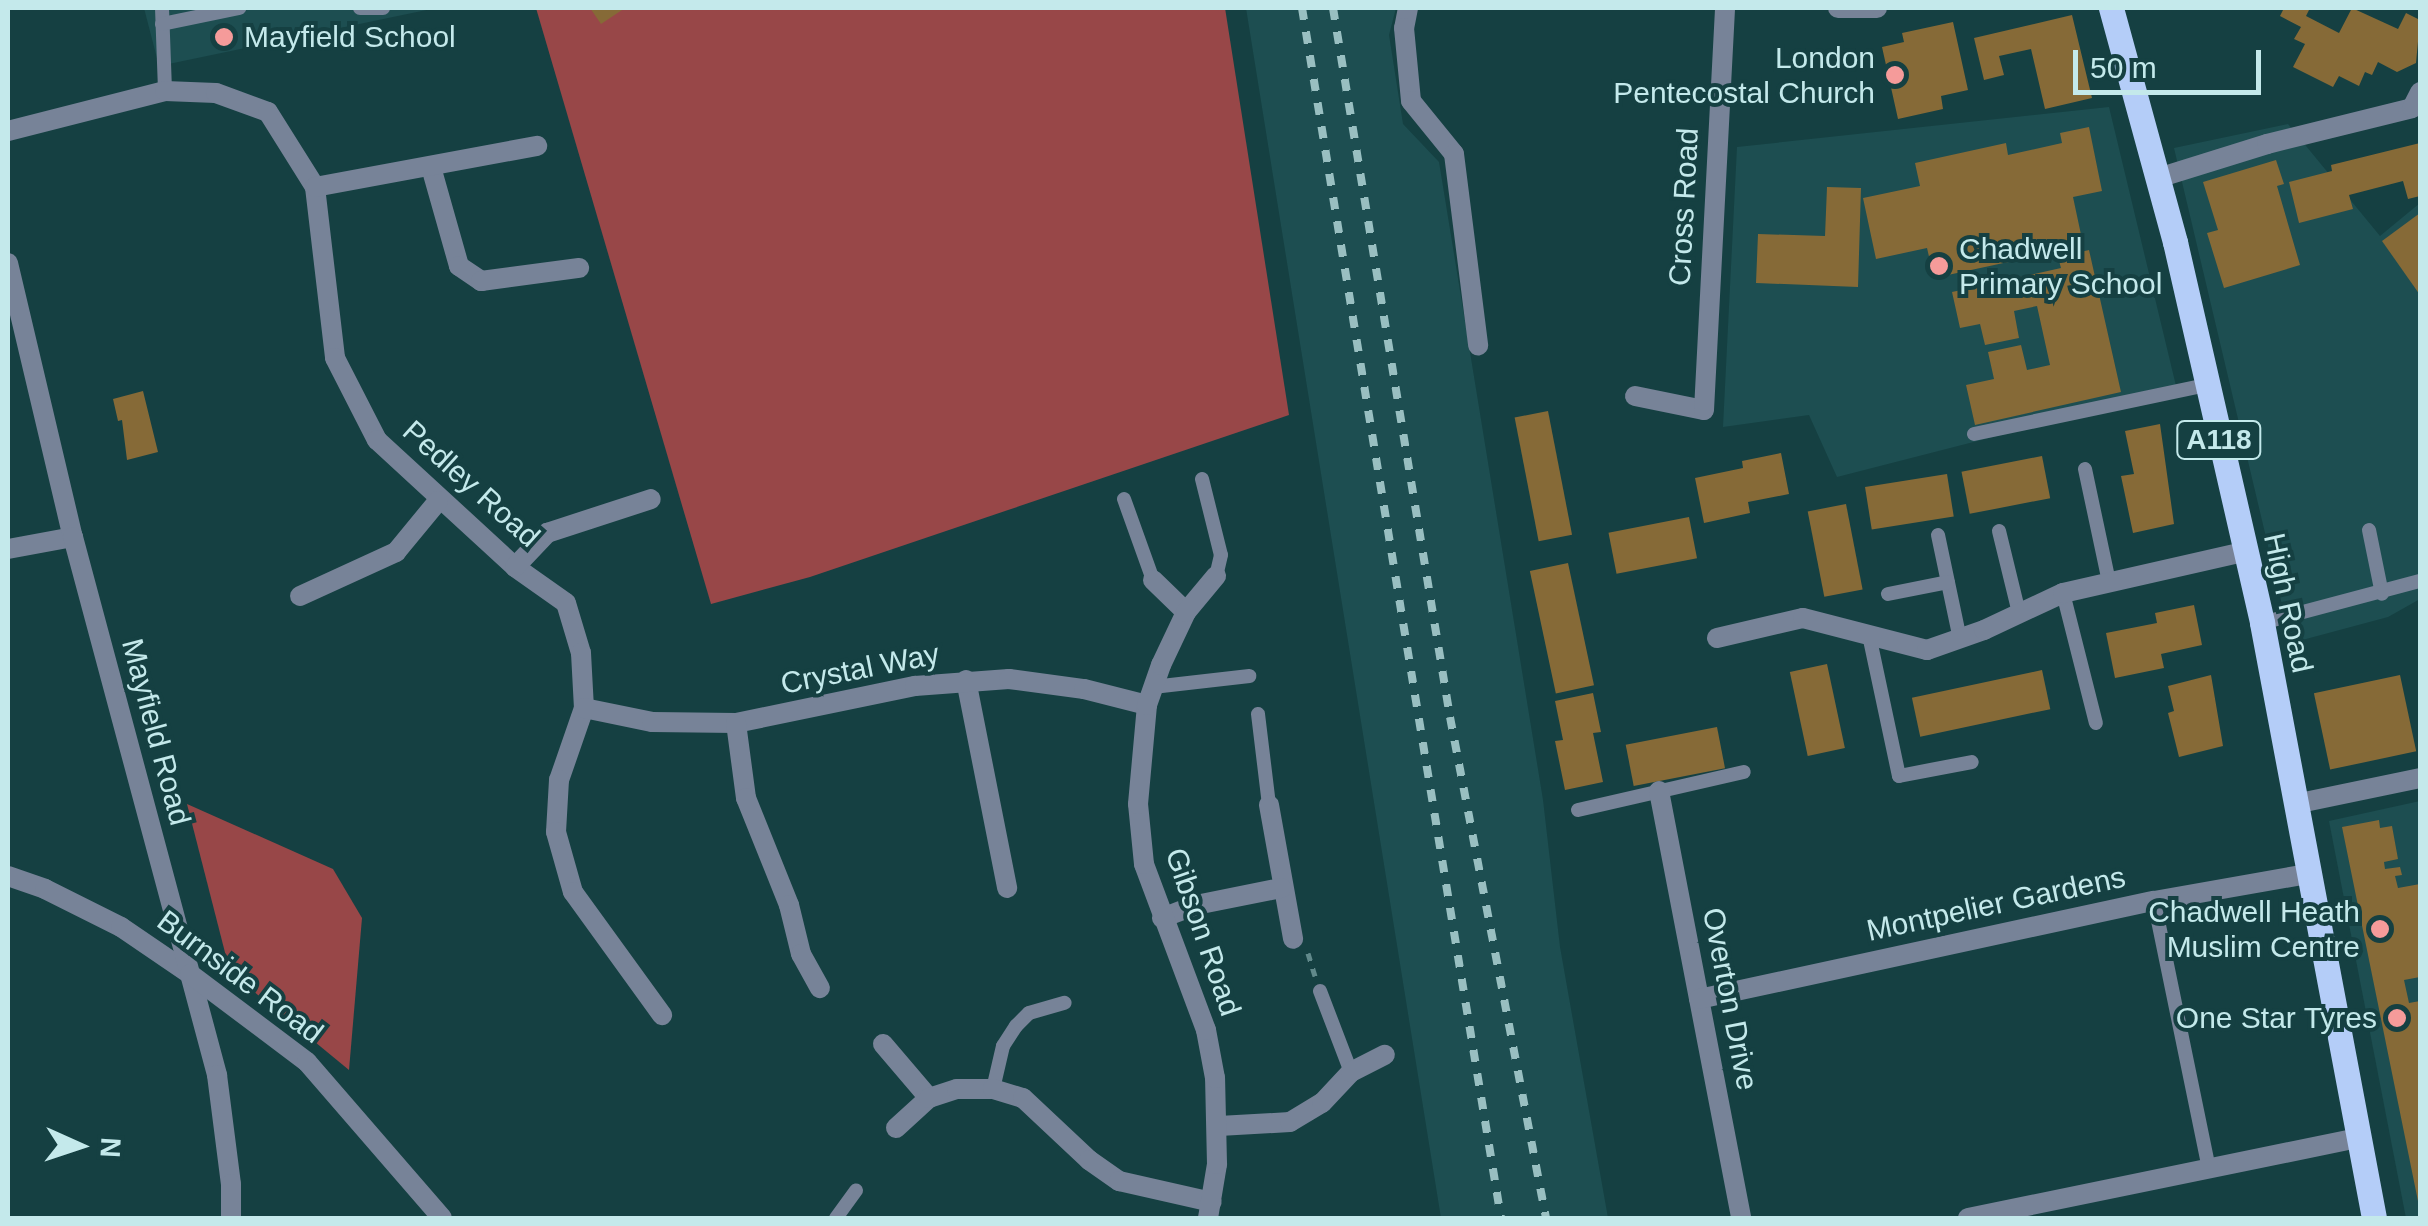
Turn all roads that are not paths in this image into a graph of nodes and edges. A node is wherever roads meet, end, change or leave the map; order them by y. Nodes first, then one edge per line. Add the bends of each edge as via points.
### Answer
1 (162, 8) edge
2 (239, 8) edge
3 (360, 8) edge
4 (383, 8) edge
5 (1408, 8) edge
6 (1725, 8) edge
7 (1838, 8) edge
8 (1868, 8) edge
9 (2111, 8) edge
10 (162, 24) junction
11 (165, 91) junction
12 (2420, 92) edge
13 (8, 131) edge
14 (537, 146) dead end
15 (431, 167) junction
16 (2158, 178) junction
17 (315, 188) junction
18 (8, 263) edge
19 (579, 268) dead end
20 (1478, 344) dead end
21 (2207, 385) junction
22 (1635, 396) dead end
23 (1974, 434) dead end
24 (2085, 468) dead end
25 (1202, 479) dead end
26 (651, 498) dead end
27 (1124, 499) dead end
28 (438, 501) junction
29 (2369, 530) dead end
30 (1999, 531) dead end
31 (1938, 536) dead end
32 (73, 537) junction
33 (8, 549) edge
34 (2244, 552) junction
35 (514, 567) junction
36 (1216, 576) joint
37 (1154, 580) joint
38 (2420, 581) edge
39 (1948, 582) junction
40 (2109, 582) junction
41 (2062, 593) junction
42 (1888, 594) dead end
43 (2382, 594) junction
44 (300, 596) dead end
45 (1186, 612) junction
46 (2019, 614) junction
47 (2262, 623) junction
48 (1869, 634) junction
49 (1717, 638) dead end
50 (1960, 638) junction
51 (1249, 676) dead end
52 (966, 680) junction
53 (1150, 696) junction
54 (584, 708) junction
55 (1258, 714) dead end
56 (736, 723) junction
57 (2096, 724) dead end
58 (1972, 762) dead end
59 (1744, 772) dead end
60 (2420, 778) edge
61 (1660, 792) junction
62 (2295, 804) junction
63 (1269, 806) joint
64 (1578, 810) dead end
65 (2307, 874) junction
66 (8, 876) edge
67 (1007, 888) dead end
68 (1281, 888) junction
69 (2154, 901) junction
70 (1162, 918) junction
71 (1293, 939) road end
72 (190, 974) junction
73 (820, 988) dead end
74 (1320, 991) road end
75 (1699, 999) junction
76 (1065, 1002) dead end
77 (662, 1015) dead end
78 (883, 1044) dead end
79 (1386, 1054) dead end
80 (1351, 1072) junction
81 (992, 1089) junction
82 (929, 1098) junction
83 (1219, 1126) junction
84 (896, 1128) dead end
85 (2359, 1138) junction
86 (2209, 1169) junction
87 (856, 1190) dead end
88 (1210, 1210) edge
89 (230, 1218) edge
90 (442, 1218) edge
91 (836, 1218) edge
92 (1741, 1218) edge
93 (1968, 1218) edge
94 (2374, 1218) edge

1 - 10 lane
2 - 10 lane
3 - 4 lane
5 - 20 street via 1410,101 1454,154
6 - 22 street, Cross Road via 1704,410
7 - 8 street
9 - 16 main road, High Road / A118
10 - 11 lane
11 - 13 street, Pedley Road
11 - 17 street, Pedley Road via 216,94 268,112
12 - 16 street via 2412,108
14 - 15 street
15 - 17 street
15 - 19 street via 459,266 480,280
16 - 21 main road, High Road / A118
17 - 28 street, Pedley Road via 335,358 377,440
18 - 32 street, Mayfield Road
21 - 23 lane
21 - 34 main road, High Road / A118
24 - 40 lane
25 - 36 lane via 1221,555
26 - 35 street via 547,533
27 - 37 lane
28 - 35 street, Pedley Road
28 - 44 street via 396,552
29 - 43 lane
30 - 46 lane
31 - 39 lane
32 - 33 street
32 - 72 street, Mayfield Road
34 - 40 street
34 - 47 main road, High Road / A118
35 - 54 street, Pedley Road via 566,603 581,653
36 - 45 street, Gibson Road
37 - 45 street
38 - 43 lane
39 - 42 lane
39 - 50 lane
40 - 41 street
41 - 46 street
41 - 57 lane
43 - 47 lane
45 - 53 street, Gibson Road
46 - 50 street
47 - 62 main road, High Road / A118
48 - 49 street via 1803,618
48 - 50 street via 1926,650
48 - 58 lane via 1899,776
51 - 53 lane
52 - 53 street, Crystal Way
52 - 56 street, Crystal Way
52 - 67 street
53 - 70 street, Gibson Road via 1138,804 1144,864
54 - 56 street, Crystal Way via 652,722
54 - 77 street, Pedley Road via 559,780 556,832 573,892
55 - 63 lane
56 - 73 street via 746,798 790,905 801,954
59 - 61 lane
60 - 62 street
61 - 64 lane
61 - 75 street, Overton Drive
62 - 65 main road, High Road / A118
63 - 68 street
65 - 69 street, Montpelier Gardens
65 - 85 main road, High Road / A118
66 - 72 street, Burnside Road via 121,927
68 - 70 street
68 - 71 street
69 - 75 street, Montpelier Gardens
69 - 86 lane
70 - 83 street, Gibson Road via 1206,1030
72 - 89 street, Mayfield Road via 217,1075
72 - 90 street, Burnside Road via 308,1062
74 - 80 lane
75 - 92 street, Overton Drive
76 - 81 lane via 1030,1013 1016,1026 1003,1046
78 - 82 street
79 - 80 street
80 - 83 street via 1322,1103 1290,1122
81 - 82 street
81 - 88 street via 1023,1098 1119,1181
82 - 84 street
83 - 88 street, Gibson Road
85 - 86 street
85 - 94 main road, High Road / A118
86 - 93 street
87 - 91 lane

